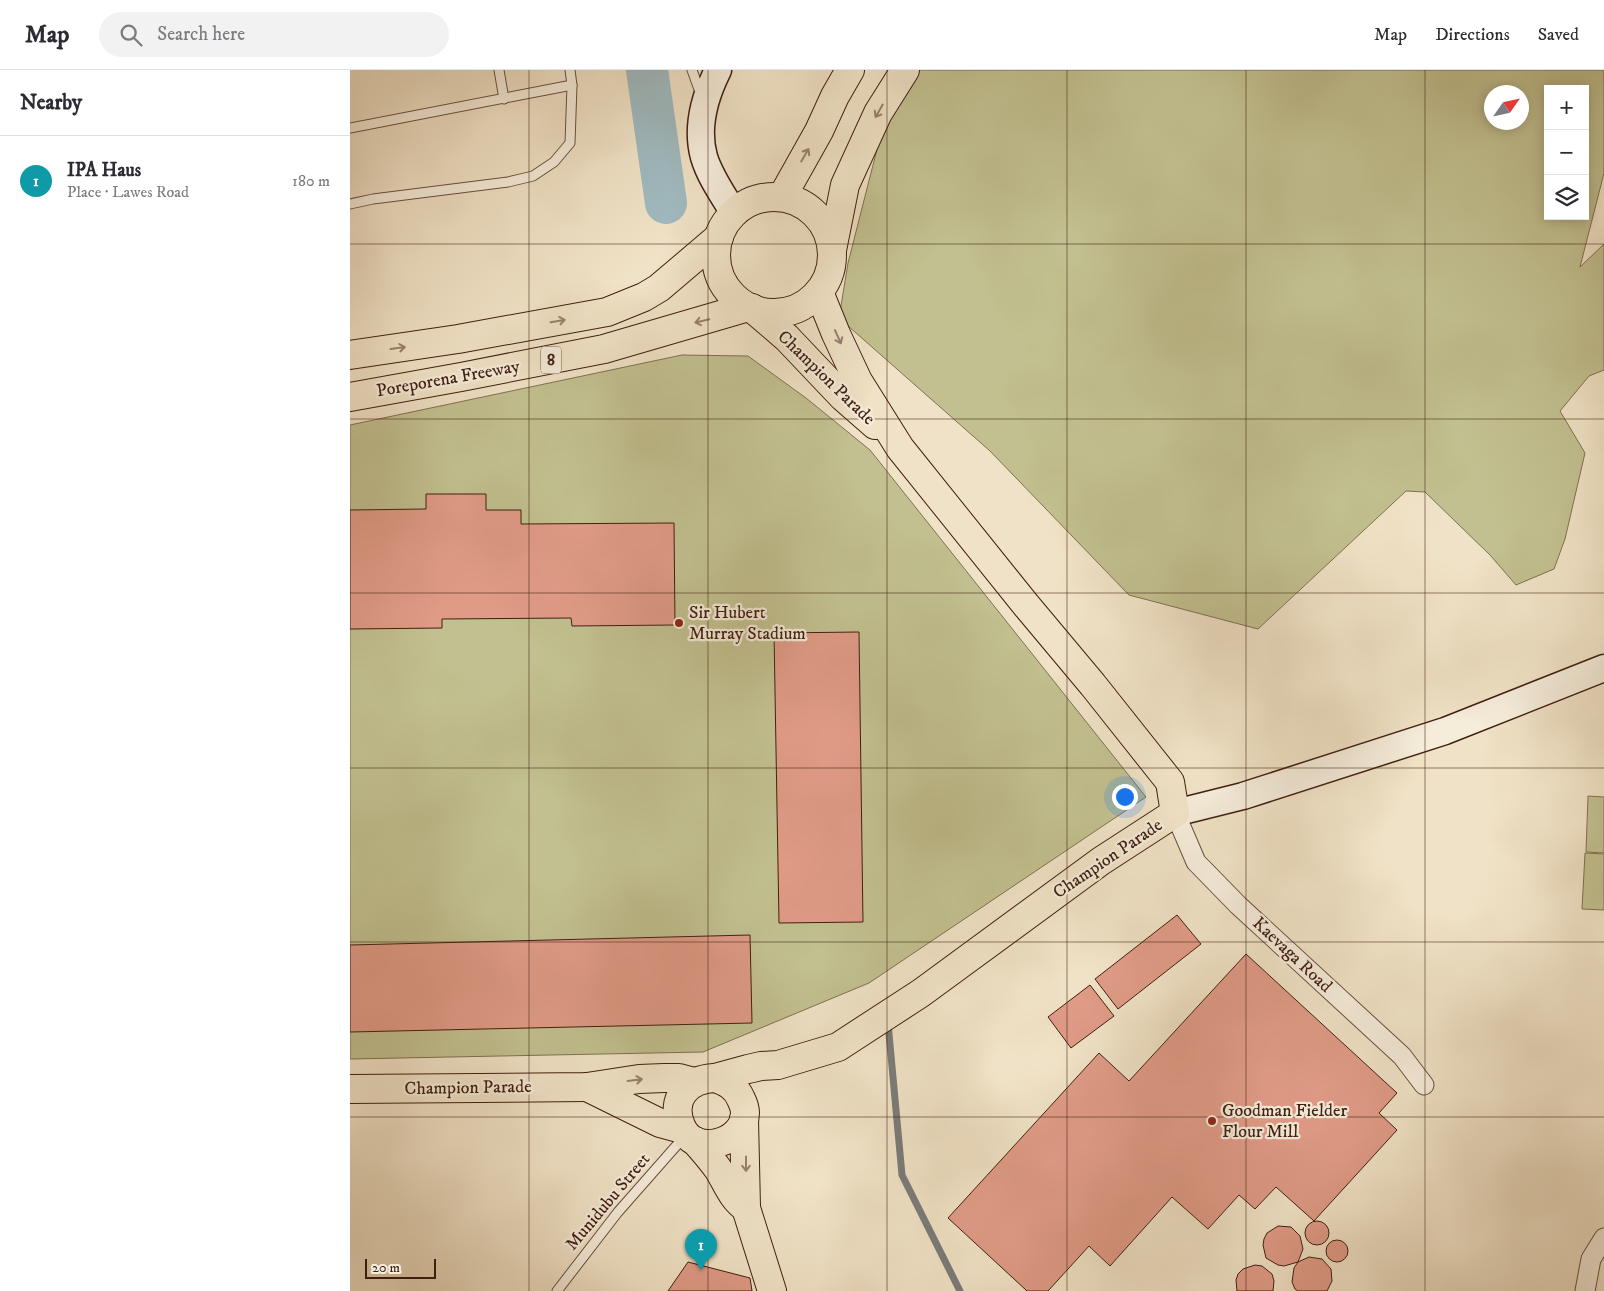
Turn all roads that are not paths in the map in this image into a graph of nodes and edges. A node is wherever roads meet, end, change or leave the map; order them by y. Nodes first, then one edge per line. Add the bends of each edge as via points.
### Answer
1 (499, 70) edge
2 (570, 70) edge
3 (692, 70) edge
4 (718, 70) edge
5 (850, 70) edge
6 (905, 70) edge
7 (572, 85) junction
8 (504, 99) junction
9 (704, 105) junction
10 (350, 128) edge
11 (782, 197) junction
12 (350, 204) edge
13 (734, 213) junction
14 (719, 237) junction
15 (832, 251) junction
16 (819, 292) junction
17 (750, 308) junction
18 (350, 355) edge
19 (350, 396) edge
20 (900, 448) junction
21 (1604, 668) edge
22 (1175, 813) junction
23 (778, 1065) junction
24 (705, 1080) junction
25 (1424, 1086) dead end
26 (587, 1087) junction
27 (350, 1090) edge
28 (744, 1113) junction
29 (688, 1135) junction
30 (746, 1208) junction
31 (1604, 1238) edge
32 (556, 1291) edge
33 (772, 1291) edge
34 (1585, 1291) edge

1 - 8 lane
2 - 7 lane
3 - 9 lane
4 - 9 street
11 -> 5 main road
6 -> 15 main road, 8 via 878,113 846,185
7 - 8 lane
7 - 12 lane via 570,144 554,162 533,176
8 - 10 lane
9 - 13 street via 701,144 705,159
11 - 13 main road, 8 via 756,200
11 - 15 main road, 8 via 816,215 830,238
13 - 14 main road, 8
14 - 17 main road, 8 via 716,254 724,285
18 -> 14 main road, 8 via 607,312 659,288
15 - 16 main road, 8 via 827,279
16 - 17 main road, 8 via 808,302 781,313
16 -> 20 main road, Champion Parade via 858,382
17 -> 19 main road, Poreporena Freeway / 8 via 604,349
17 - 20 main road, Champion Parade via 787,338 843,397
20 - 22 main road, Champion Parade via 1170,782
21 - 22 street via 1444,731 1243,796
22 - 23 main road, Champion Parade via 1101,861 921,993 838,1047
22 - 25 street, Kaevaga Road via 1196,862 1238,905 1402,1056
23 - 24 main road, Champion Parade via 748,1068
23 - 28 main road
26 -> 24 main road, Champion Parade via 639,1079
24 - 28 main road via 725,1082 734,1088 740,1096
24 - 29 main road via 684,1091 678,1103 677,1117
26 - 27 main road, Champion Parade
26 - 29 main road, Champion Parade
28 - 29 main road via 739,1129 719,1144 707,1145
28 -> 30 main road
29 - 30 main road via 708,1156 739,1203
29 - 32 lane, Munidubu Street via 618,1212
30 - 33 main road
31 - 34 street via 1591,1259

